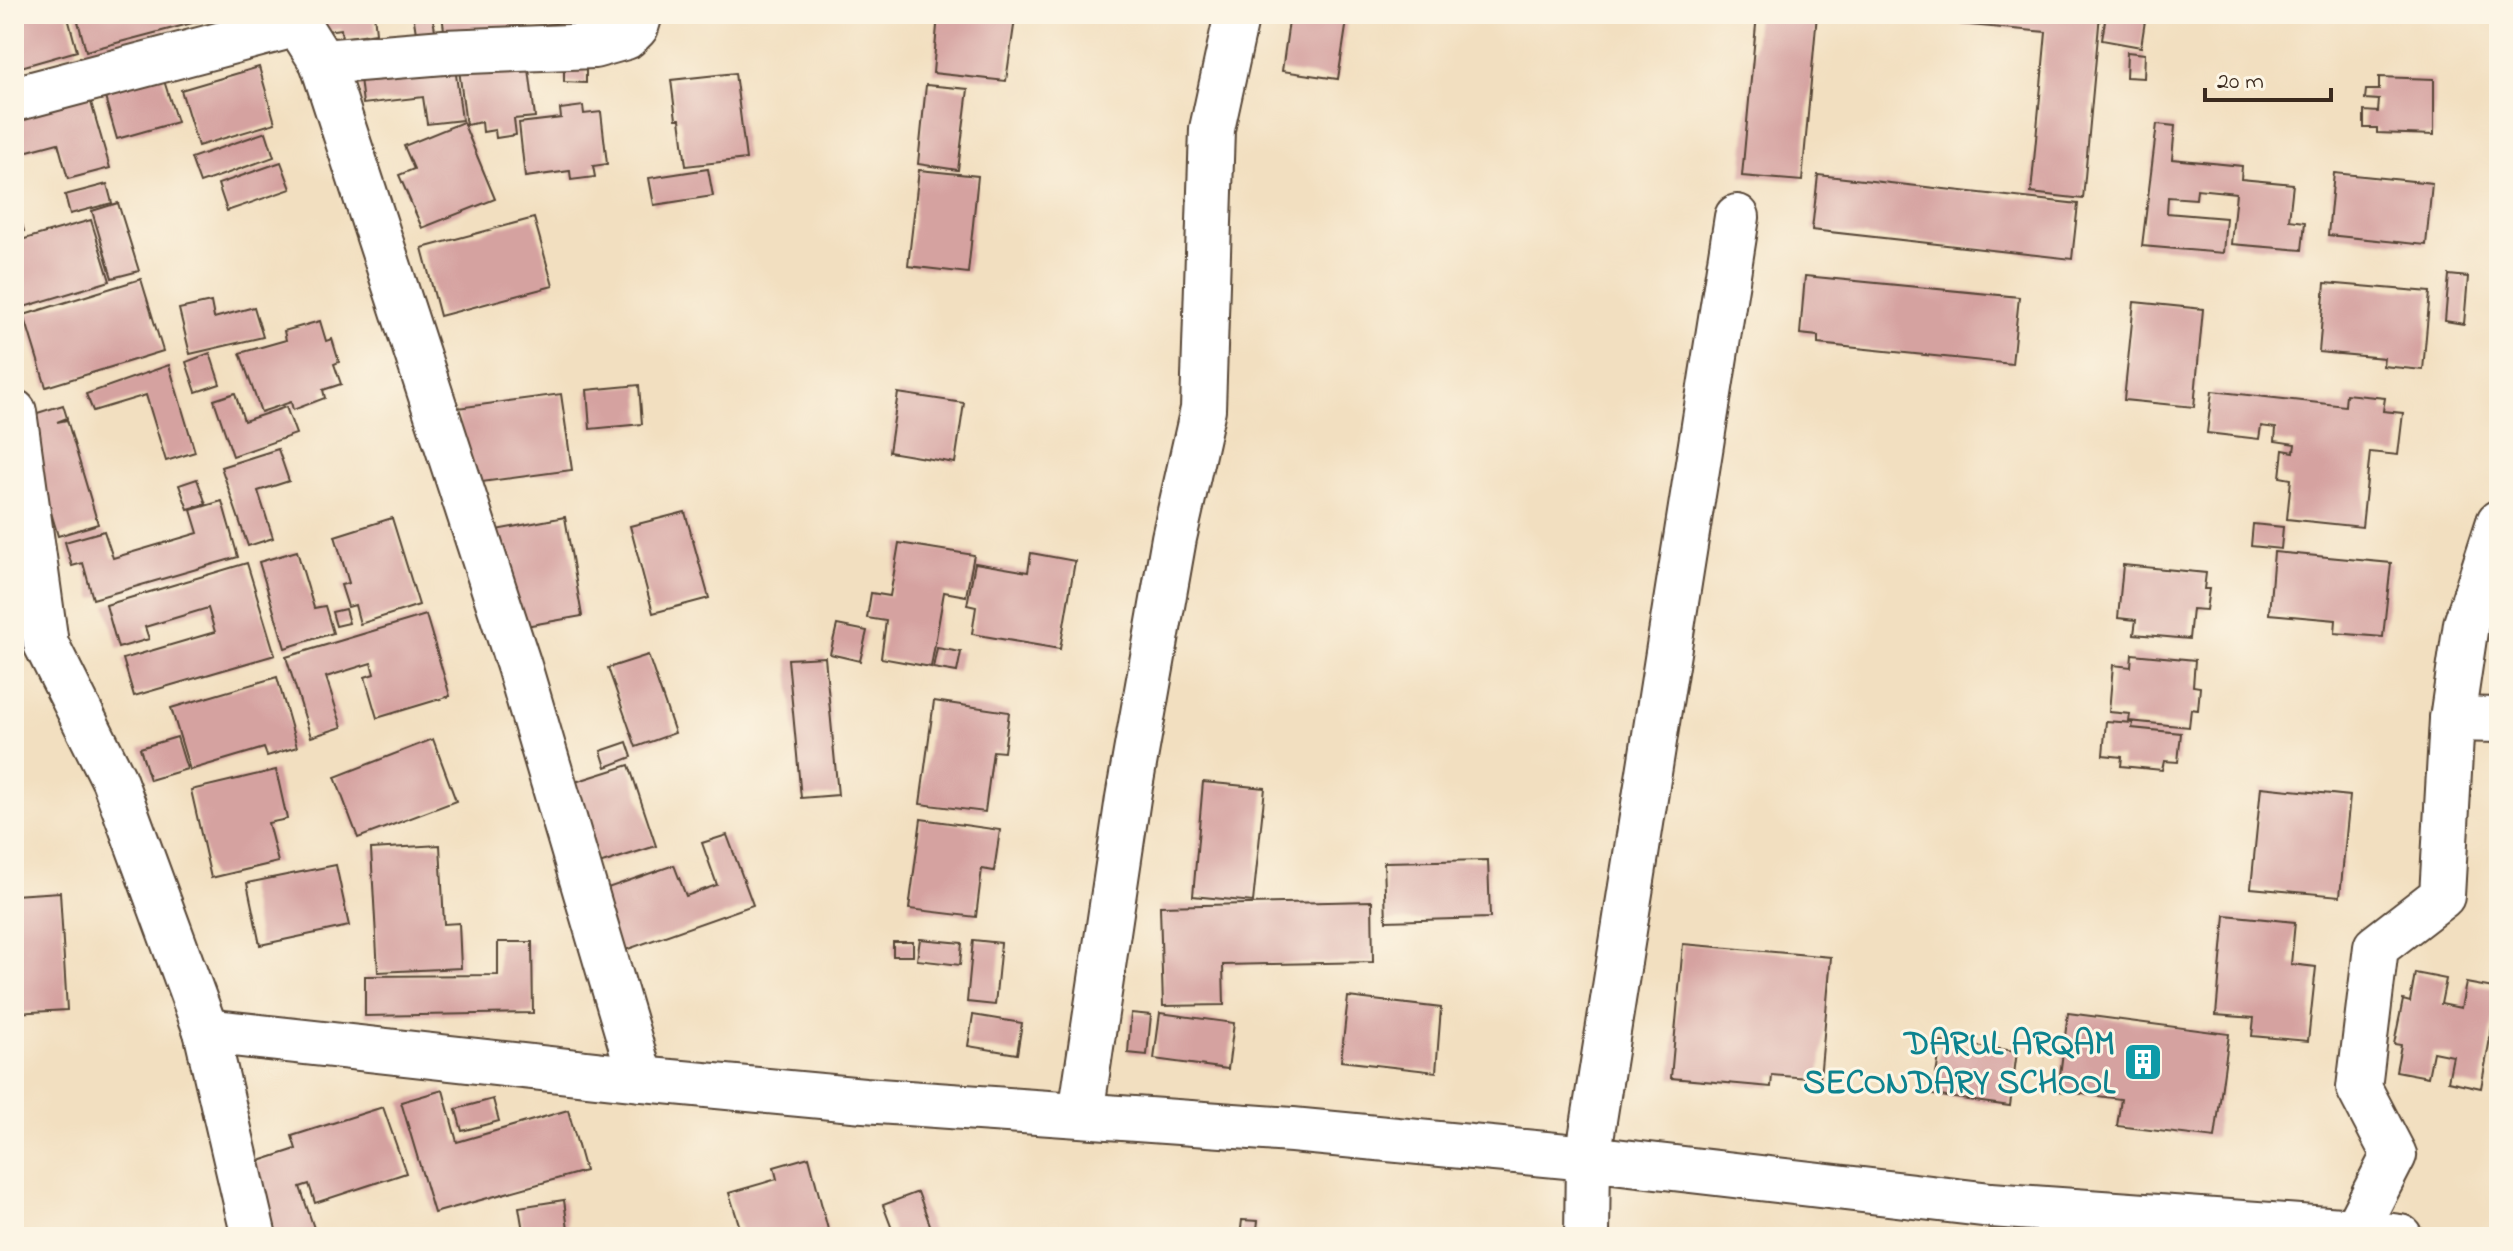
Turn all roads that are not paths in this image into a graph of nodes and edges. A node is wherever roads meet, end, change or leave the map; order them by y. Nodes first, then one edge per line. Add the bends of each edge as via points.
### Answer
1 (640, 14) edge
2 (1237, 14) edge
3 (297, 19) edge
4 (322, 62) junction
5 (14, 99) edge
6 (1737, 217) dead end
7 (14, 412) edge
8 (2499, 522) edge
9 (2452, 719) junction
10 (2499, 720) edge
11 (206, 1031) junction
12 (641, 1079) junction
13 (1081, 1114) junction
14 (1588, 1158) junction
15 (2355, 1231) junction
16 (254, 1237) edge
17 (1587, 1237) edge
18 (2400, 1237) edge

1 - 4 street via 626,37 594,46
2 - 13 street via 1212,129 1203,409 1174,538 1128,798
3 - 4 street
3 - 5 street
4 - 12 street via 519,666
6 - 14 street
7 - 11 street via 46,644 114,780
8 - 9 street via 2466,624
9 - 10 street
9 - 15 street via 2442,896 2376,947 2359,1088 2394,1155
11 - 12 street
11 - 16 street
12 - 13 street
13 - 14 street
14 - 15 street via 1991,1205
14 - 17 street
15 - 18 street

